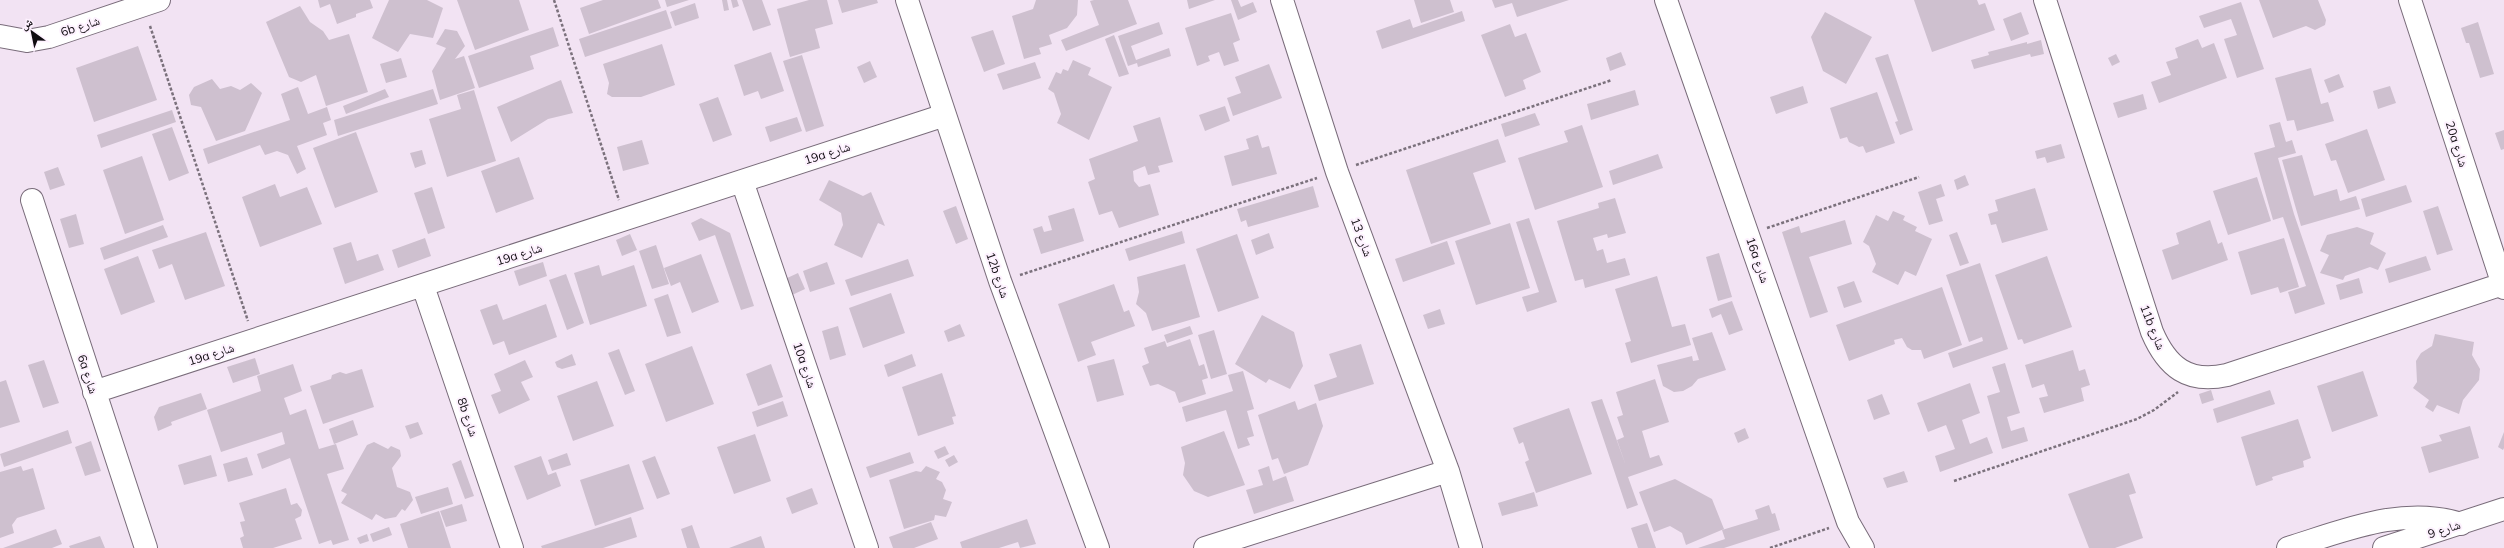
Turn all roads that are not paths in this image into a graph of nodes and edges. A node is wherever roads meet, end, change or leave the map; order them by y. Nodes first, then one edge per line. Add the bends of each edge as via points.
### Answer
1 (907, 0) edge
2 (1282, 0) edge
3 (1666, 0) edge
4 (2045, 0) edge
5 (2410, 0) edge
6 (151, 3) edge
7 (0, 36) edge
8 (945, 115) junction
9 (742, 181) junction
10 (32, 200) dead end
11 (422, 286) junction
12 (2503, 286) edge
13 (94, 392) junction
14 (1448, 471) junction
15 (2504, 509) edge
16 (1848, 522) junction
17 (2461, 524) junction
18 (146, 548) edge
19 (512, 548) edge
20 (867, 548) edge
21 (1098, 548) edge
22 (1205, 548) edge
23 (1471, 548) edge
24 (1850, 548) edge
25 (1863, 548) edge
26 (2288, 548) edge
27 (2384, 548) edge

1 - 8 street, 12b شارع
2 - 14 street, شارع 13 via 1338,172
3 - 16 street, 16a شارع
4 - 12 street, 11b شارع via 2152,332 2168,360 2180,371 2195,377 2227,375
5 - 12 street, 20a شارع
6 - 7 street, 6b شارع via 49,37 27,41
8 - 9 street, 19a شارع
8 - 21 street, 12b شارع via 1000,281
9 - 11 street, 19a شارع
9 - 20 street, 10a شارع
10 - 13 street, 6a شارع
11 - 13 street, 19a شارع
11 - 19 street, 8b شارع
13 - 18 street, 6a شارع
14 - 22 street
14 - 23 street, شارع 13
15 - 17 street, شارع 9
16 - 24 street, 16a شارع
16 - 25 street, 16a شارع
17 - 26 street via 2444,518 2409,516
17 - 27 street, شارع 9

